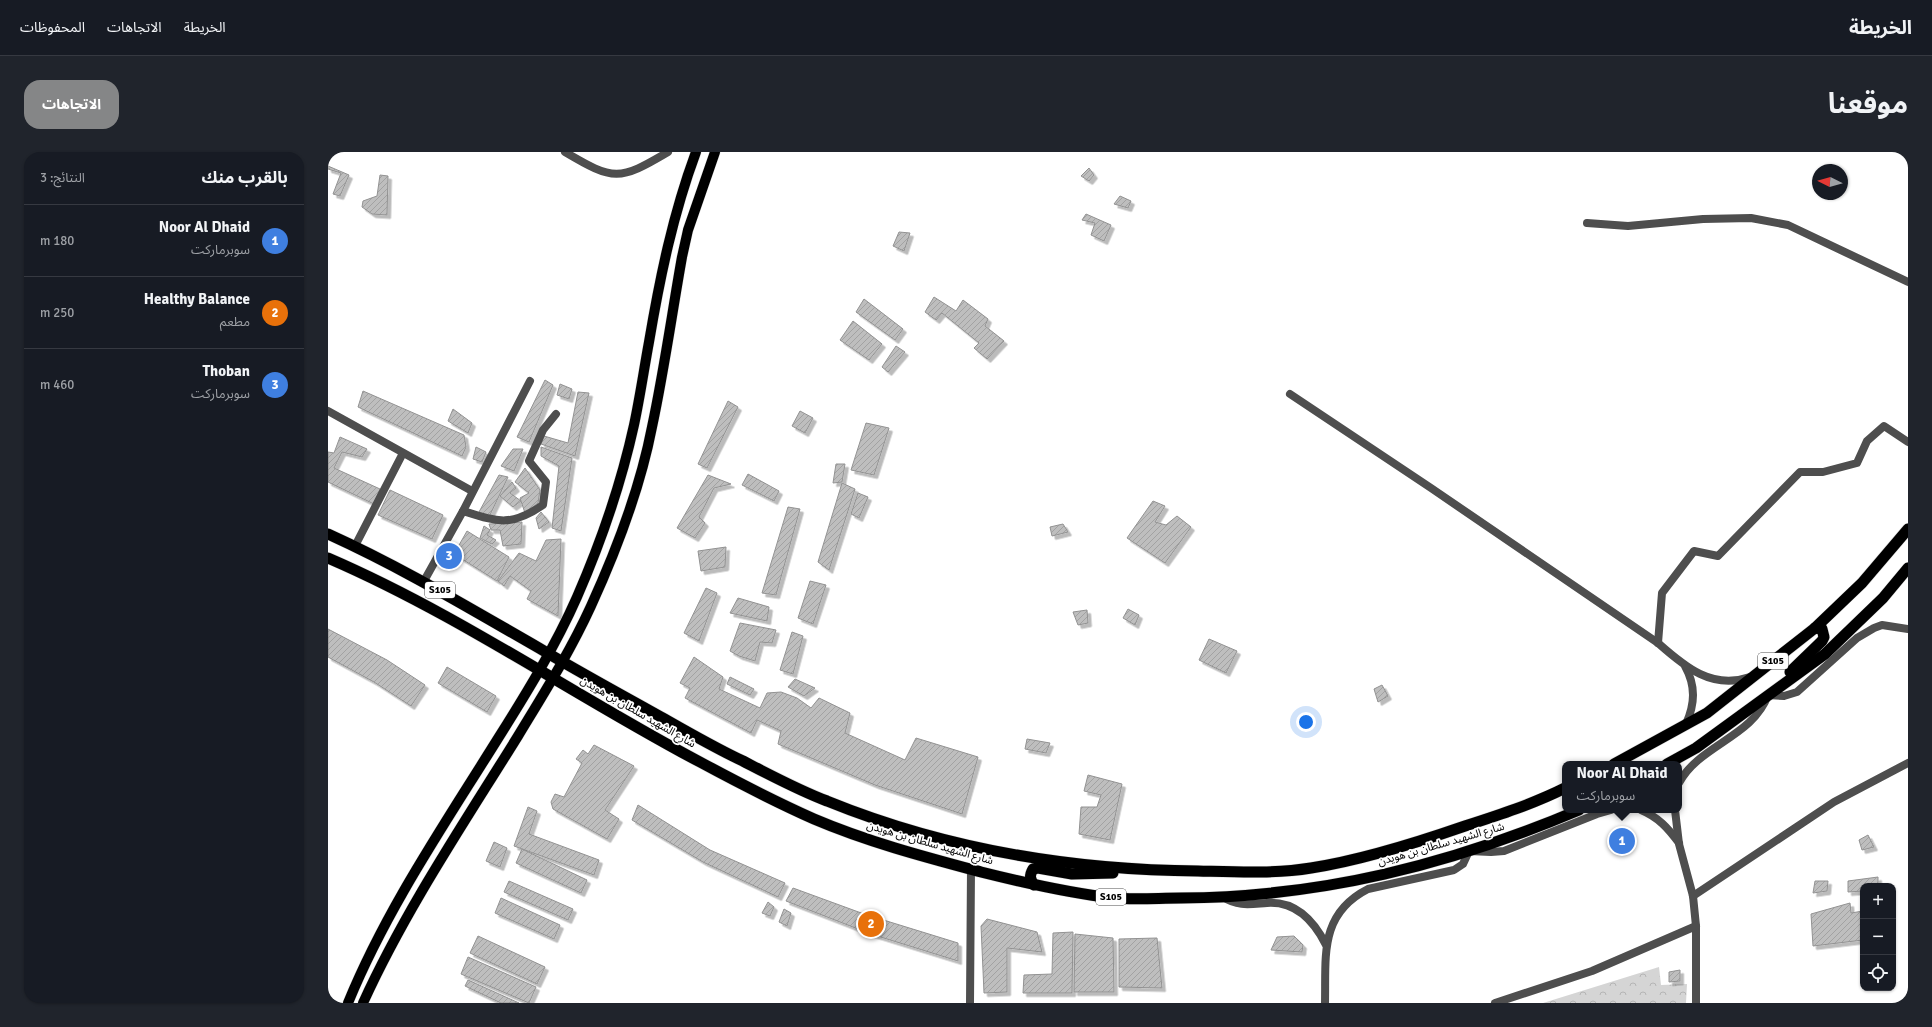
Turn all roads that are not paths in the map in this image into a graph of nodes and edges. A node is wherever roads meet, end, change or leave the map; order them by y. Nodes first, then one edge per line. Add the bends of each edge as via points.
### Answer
1 (565, 152) edge
2 (668, 152) edge
3 (696, 152) edge
4 (715, 152) edge
5 (1587, 223) dead end
6 (1908, 282) edge
7 (530, 381) dead end
8 (1290, 394) dead end
9 (328, 412) edge
10 (556, 414) dead end
11 (1908, 442) edge
12 (403, 453) junction
13 (472, 492) junction
14 (463, 511) junction
15 (1908, 530) edge
16 (328, 534) edge
17 (355, 546) junction
18 (328, 558) edge
19 (1908, 568) edge
20 (424, 581) junction
21 (1815, 628) junction
22 (1908, 629) edge
23 (1658, 643) junction
24 (548, 654) junction
25 (563, 662) junction
26 (1684, 666) junction
27 (539, 669) junction
28 (1754, 676) junction
29 (553, 678) junction
30 (1781, 686) junction
31 (1768, 695) junction
32 (1686, 724) junction
33 (1619, 761) edge
34 (1672, 761) edge
35 (1908, 763) edge
36 (1682, 779) edge
37 (1562, 789) edge
38 (1572, 813) edge
39 (1600, 813) edge
40 (1649, 813) edge
41 (1675, 813) edge
42 (1679, 844) junction
43 (1469, 851) junction
44 (971, 869) junction
45 (1129, 870) junction
46 (1034, 885) junction
47 (1693, 896) junction
48 (1223, 897) junction
49 (1696, 926) junction
50 (1326, 945) junction
51 (348, 1003) edge
52 (363, 1003) edge
53 (970, 1003) edge
54 (1325, 1003) edge
55 (1495, 1003) edge
56 (1696, 1003) edge

1 - 2 street via 593,168 616,175 636,170
3 - 24 main road via 677,206 634,424 616,492 576,599
4 - 25 main road via 688,230 652,429 634,495 616,549
5 - 6 street via 1628,226 1703,219 1751,218 1780,223
7 - 13 street
8 - 23 street
9 - 12 street
10 - 14 street via 543,430 529,461 546,482 543,505 526,516 503,521
11 - 23 street via 1884,426 1867,441 1857,463 1823,472 1800,472 1718,556 1694,551 1662,593
12 - 13 street
12 - 17 street
13 - 14 street
14 - 20 street
15 - 21 highway, S105 via 1862,583
16 - 17 highway, شارع الشهيد سلطان بن هويدن / S105
17 - 20 highway, شارع الشهيد سلطان بن هويدن / S105
18 - 27 highway, شارع الشهيد سلطان بن هويدن / S105 via 415,599
19 - 30 highway, S105 via 1883,598 1840,641
20 - 24 highway, شارع الشهيد سلطان بن هويدن / S105
21 - 28 highway, S105
21 - 30 highway via 1822,629 1822,641 1791,671
22 - 31 street via 1882,626 1874,628 1857,638 1797,692
23 - 26 street
24 - 25 highway, شارع الشهيد سلطان بن هويدن / S105
24 - 27 main road
25 - 29 main road
25 - 45 highway, شارع الشهيد سلطان بن هويدن / S105 via 738,759 826,801 877,819 971,845 1061,863
26 - 28 street via 1706,678 1718,681 1742,680
26 - 32 street via 1693,689 1692,707
27 - 29 highway, شارع الشهيد سلطان بن هويدن / S105
27 - 51 main road via 393,909 362,968
28 - 32 highway, S105 via 1725,700
29 - 44 highway, شارع الشهيد سلطان بن هويدن / S105 via 701,762 814,818 866,838
29 - 52 main road via 440,861
30 - 31 highway, S105
31 - 34 highway, S105 via 1696,748
31 - 36 street via 1763,708 1754,719 1692,764
32 - 33 highway, S105
35 - 47 street via 1834,802
37 - 45 highway, شارع الشهيد سلطان بن هويدن / S105 via 1538,801 1433,837 1311,868 1245,872
38 - 43 highway, شارع الشهيد سلطان بن هويدن / S105
39 - 43 street via 1504,850
40 - 42 street via 1668,829
41 - 42 street
42 - 47 street
43 - 48 highway, شارع الشهيد سلطان بن هويدن / S105 via 1411,868 1331,886 1275,894
43 - 50 street via 1463,864 1454,870 1368,889 1357,894 1333,921
44 - 46 highway, شارع الشهيد سلطان بن هويدن / S105
44 - 53 street
45 - 46 highway via 1072,874 1038,868 1030,874 1030,880
46 - 48 highway, شارع الشهيد سلطان بن هويدن / S105 via 1115,898
47 - 49 street
48 - 50 street via 1242,905 1270,903 1299,910 1318,929
49 - 55 street via 1592,971
49 - 56 street
50 - 54 street

